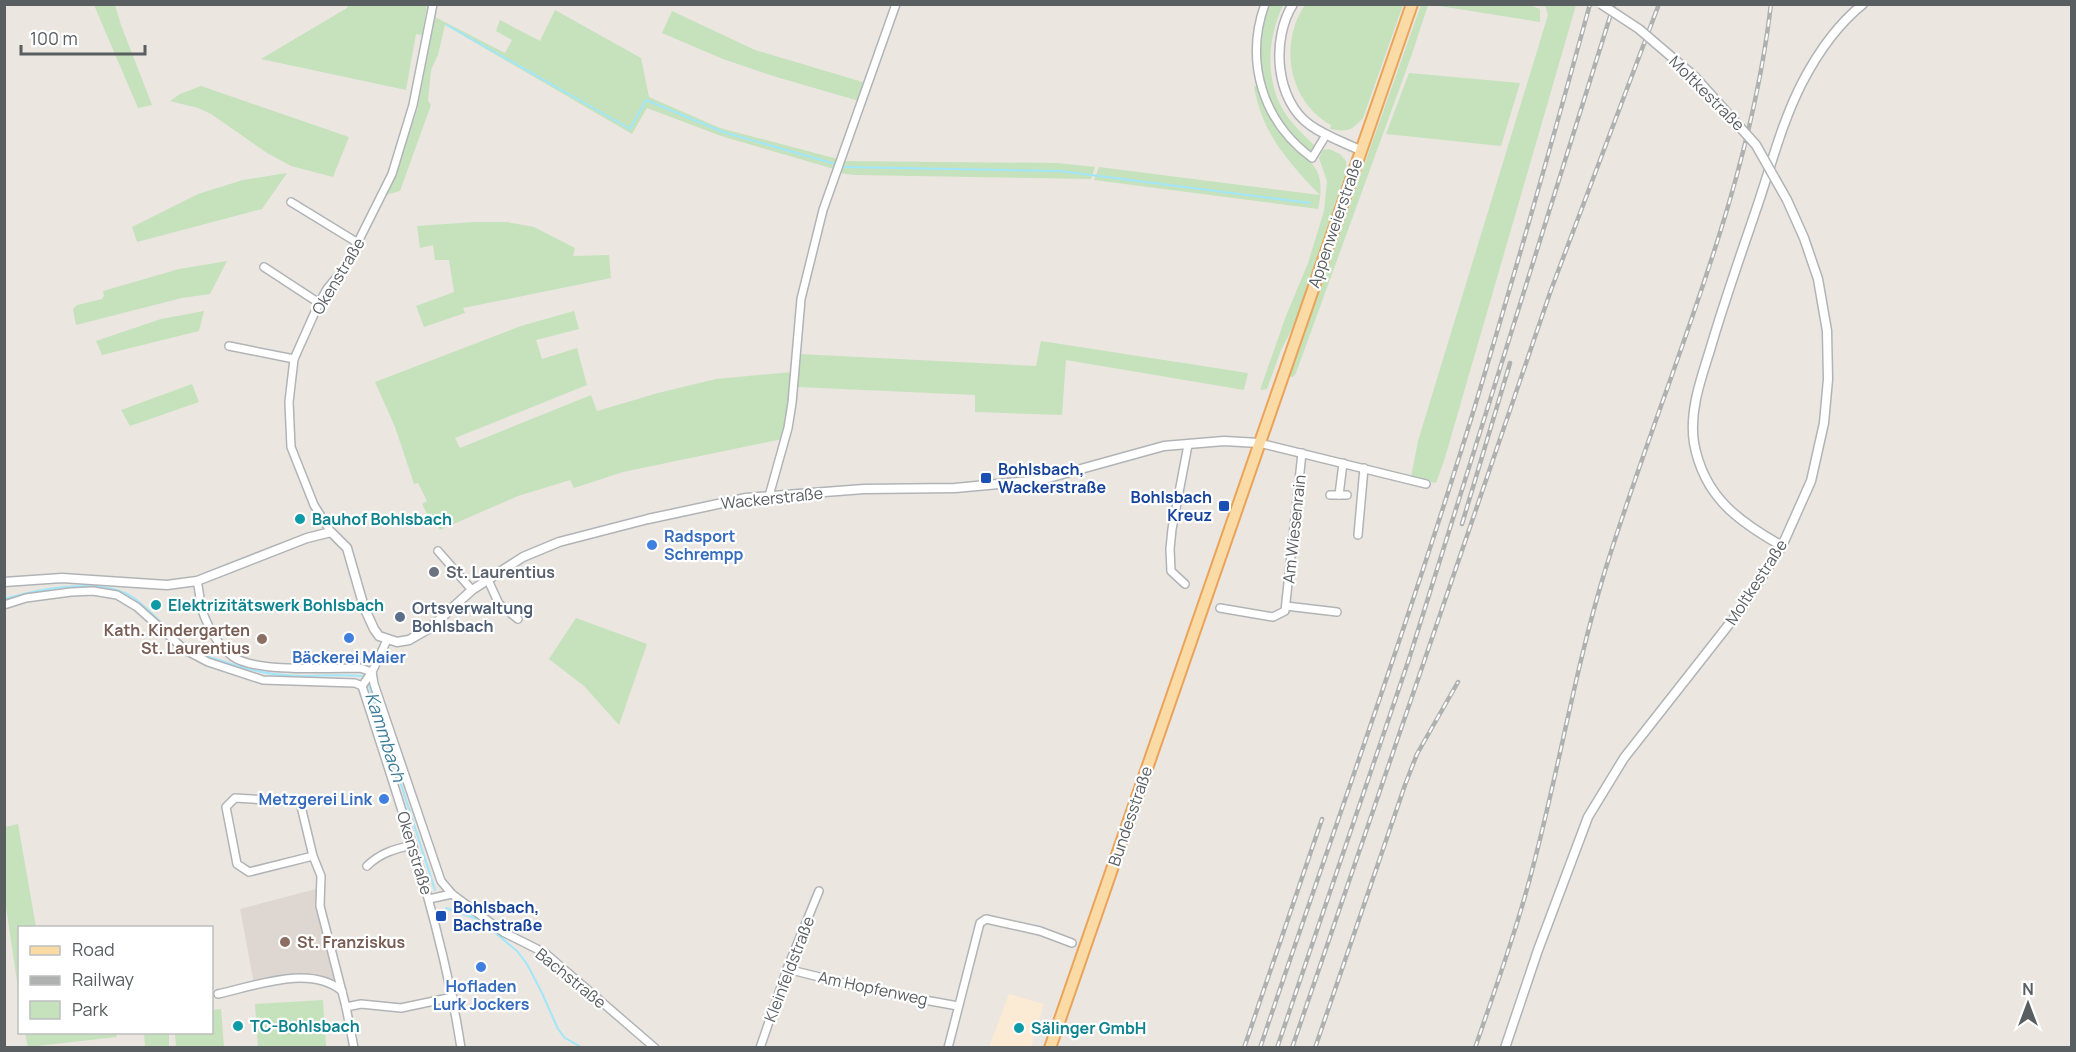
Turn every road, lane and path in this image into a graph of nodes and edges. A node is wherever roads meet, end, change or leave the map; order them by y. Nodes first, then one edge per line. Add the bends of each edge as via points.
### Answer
1 (433, 4) edge
2 (896, 4) edge
3 (1265, 4) edge
4 (1293, 4) edge
5 (1412, 4) edge
6 (1601, 4) edge
7 (1863, 4) edge
8 (1326, 135) junction
9 (1360, 150) junction
10 (291, 202) dead end
11 (358, 243) junction
12 (264, 267) dead end
13 (319, 303) junction
14 (229, 346) dead end
15 (294, 359) junction
16 (1259, 442) junction
17 (1188, 446) junction
18 (1302, 453) junction
19 (1343, 463) junction
20 (1364, 468) junction
21 (1426, 484) dead end
22 (1330, 495) dead end
23 (1339, 495) junction
24 (1347, 495) dead end
25 (769, 496) junction
26 (331, 532) junction
27 (1358, 535) dead end
28 (1782, 546) junction
29 (438, 551) dead end
30 (488, 580) junction
31 (197, 581) junction
32 (4, 582) edge
33 (1185, 584) dead end
34 (1209, 585) joint
35 (471, 590) junction
36 (4, 604) edge
37 (1286, 606) junction
38 (1220, 608) dead end
39 (1337, 612) dead end
40 (518, 619) dead end
41 (387, 640) junction
42 (371, 674) junction
43 (362, 686) junction
44 (412, 845) junction
45 (314, 856) junction
46 (367, 866) dead end
47 (819, 891) dead end
48 (452, 894) junction
49 (429, 899) junction
50 (1072, 943) dead end
51 (787, 969) junction
52 (342, 991) junction
53 (218, 994) dead end
54 (453, 997) junction
55 (958, 1006) junction
56 (346, 1007) junction
57 (354, 1047) edge
58 (461, 1047) edge
59 (656, 1047) edge
60 (760, 1047) edge
61 (948, 1047) edge
62 (1050, 1047) edge
63 (1505, 1047) edge

1 - 11 street, Okenstraße via 413,105 392,174
2 - 25 street via 820,221 801,299 789,420
3 - 8 street via 1258,25 1256,60 1261,90 1269,108 1284,132 1312,158
4 - 8 street via 1283,30 1281,72 1286,93 1297,112
5 - 9 main road, Appenweierstraße
6 - 28 street, Moltkestraße, bridge via 1639,29 1695,77 1756,145 1787,200 1818,279 1827,331 1824,423 1811,481
7 - 28 street via 1825,43 1782,131 1695,400 1694,442 1704,474 1735,517
8 - 9 street
9 - 16 main road, Appenweierstraße
10 - 11 street
11 - 13 street, Okenstraße
12 - 13 street
13 - 15 street, Okenstraße
14 - 15 street
15 - 26 street, Okenstraße via 289,402 291,447 314,505
16 - 17 street, Wackerstraße
16 - 18 street, Wackerstraße
16 - 34 main road, Appenweierstraße
17 - 25 street, Wackerstraße via 1164,446 1041,480
17 - 33 street via 1170,549 1171,571
18 - 19 street, Wackerstraße
18 - 37 street, Am Wiesenrain
19 - 20 street, Wackerstraße
19 - 23 street
20 - 21 street, Wackerstraße
20 - 27 street
22 - 23 street
23 - 24 street
25 - 30 street, Wackerstraße via 648,519 559,542 523,557
26 - 31 street
26 - 41 street, Okenstraße via 347,548 364,607 374,629
28 - 63 street, Moltkestraße via 1742,609 1624,758 1588,818
29 - 35 street
30 - 35 street, Wackerstraße
30 - 40 street via 499,604
31 - 32 street via 167,585 62,578
31 - 42 street via 204,617 232,656 241,661 282,669 360,668
34 - 62 main road, Bundesstraße
35 - 41 street, Wackerstraße via 430,628 409,640
36 - 43 street via 71,592 117,595 184,650 208,662 263,680
37 - 38 street, Am Wiesenrain via 1285,611 1273,617
37 - 39 street, Am Wiesenrain
41 - 42 street
42 - 43 street
42 - 48 street, Bachstraße via 441,881
43 - 44 street, Okenstraße
44 - 46 street via 376,857
44 - 49 street, Okenstraße
45 - 45 street via 300,802 236,798 226,807 237,864 249,872
45 - 52 street via 321,876 320,906
47 - 51 street, Kleinfeldstraße
48 - 49 street
48 - 59 street, Bachstraße via 503,932 545,953
49 - 54 street, Okenstraße
50 - 55 street via 1040,931 982,920
51 - 55 street, Am Hopfenweg
51 - 60 street, Kleinfeldstraße
52 - 53 street via 328,982 298,977
52 - 56 street
54 - 56 street via 401,1008 362,1004
54 - 58 street, Okenstraße
55 - 61 street
56 - 57 street

